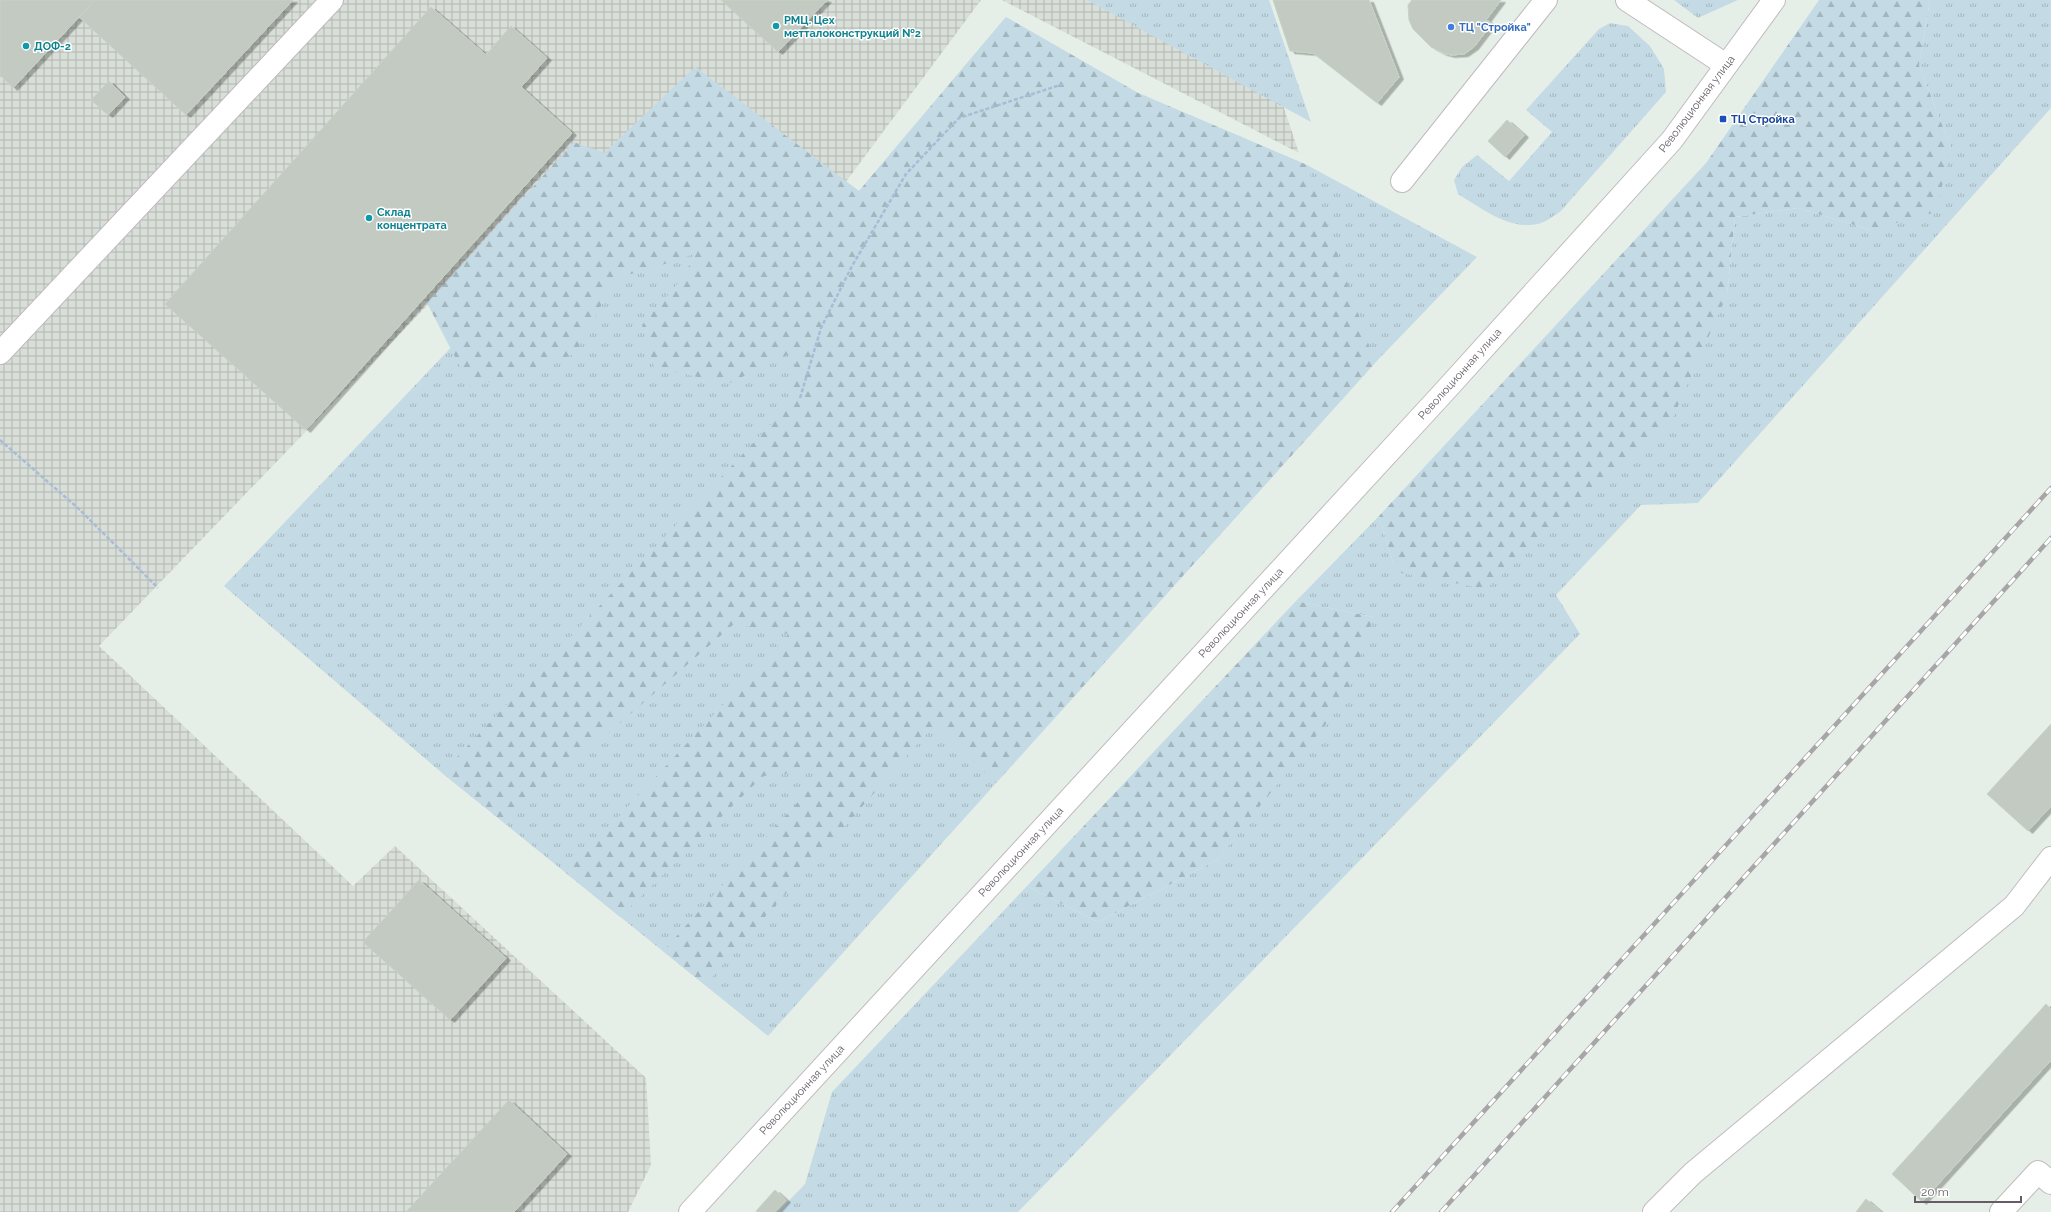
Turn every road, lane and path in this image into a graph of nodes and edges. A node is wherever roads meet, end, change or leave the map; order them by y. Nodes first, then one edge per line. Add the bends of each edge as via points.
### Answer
1 (332, 0) edge
2 (1546, 0) edge
3 (1627, 0) edge
4 (1774, 0) edge
5 (1726, 65) junction
6 (1063, 84) dead end
7 (1402, 181) dead end
8 (0, 353) edge
9 (800, 398) dead end
10 (0, 440) edge
11 (158, 588) dead end
12 (2051, 858) edge
13 (2051, 1184) edge
14 (690, 1212) edge
15 (1654, 1212) edge
16 (2001, 1212) edge

1 - 8 street
2 - 7 street
3 - 5 street
4 - 5 street, Революционная улица
5 - 14 street, Революционная улица via 1672,140 1427,411
6 - 9 path via 959,118 906,174 852,266 821,328
10 - 11 path via 79,509
12 - 15 street via 2014,906 1693,1173
13 - 16 street via 2038,1172

